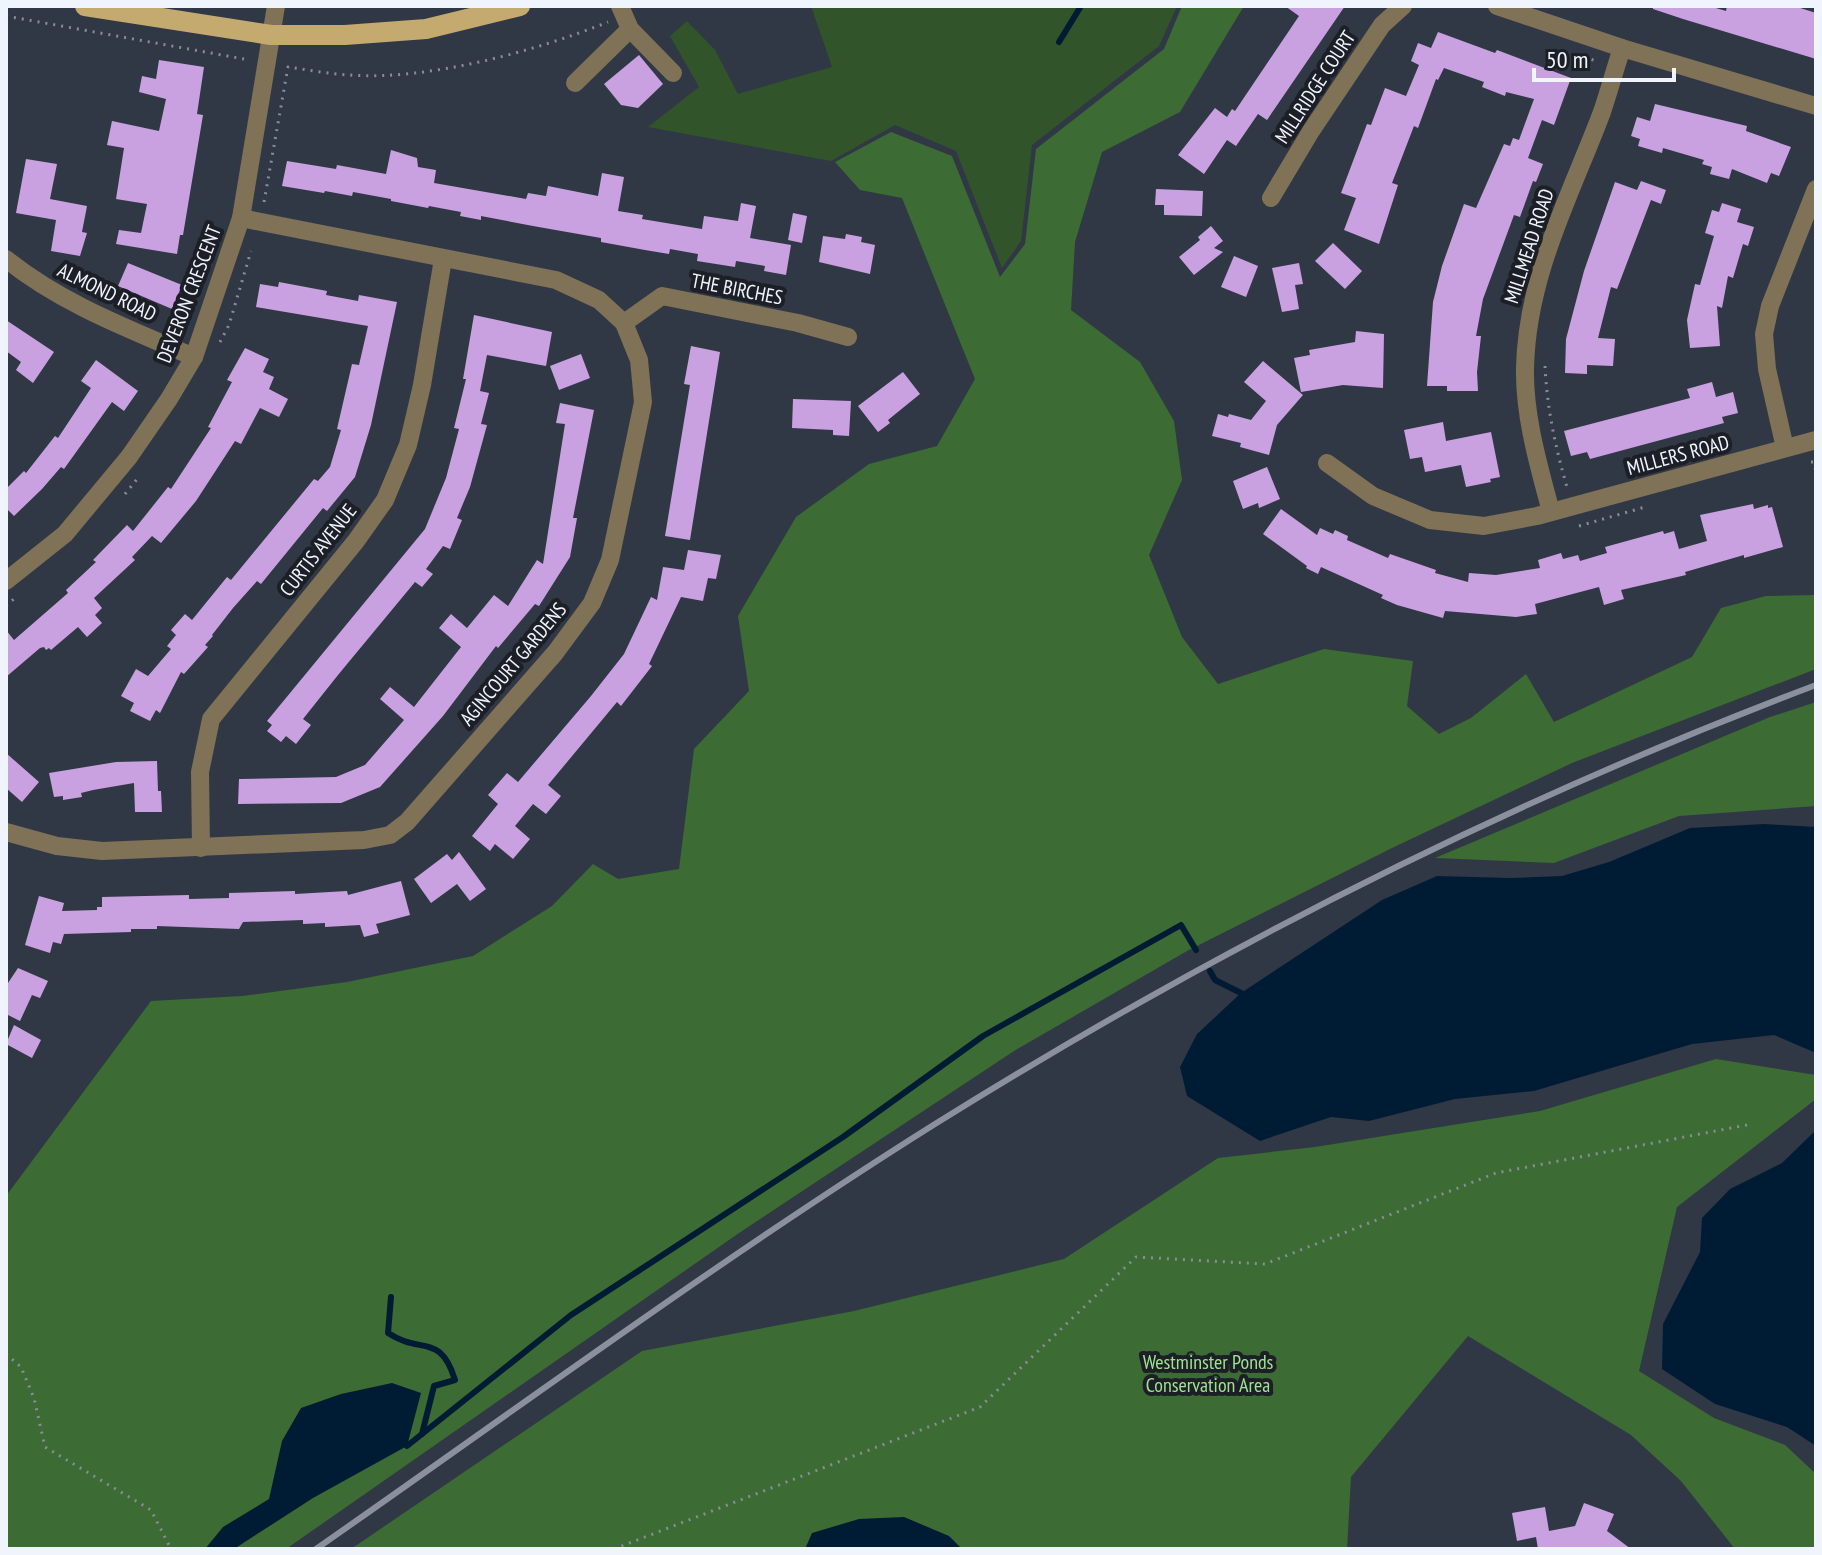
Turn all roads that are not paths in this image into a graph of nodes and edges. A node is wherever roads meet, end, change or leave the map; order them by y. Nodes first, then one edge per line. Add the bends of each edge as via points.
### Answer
1 (85, 6) edge
2 (276, 6) edge
3 (520, 6) edge
4 (1403, 6) edge
5 (1497, 6) edge
6 (625, 17) edge
7 (271, 35) junction
8 (1622, 48) junction
9 (673, 73) dead end
10 (575, 83) dead end
11 (1816, 106) edge
12 (1816, 189) edge
13 (1271, 198) dead end
14 (241, 218) junction
15 (6, 259) edge
16 (443, 259) junction
17 (624, 323) junction
18 (848, 337) dead end
19 (194, 357) junction
20 (1816, 440) edge
21 (1785, 448) junction
22 (1327, 463) dead end
23 (1551, 512) junction
24 (6, 581) edge
25 (8, 839) edge
26 (201, 848) junction

1 - 7 main road
2 - 7 street, DEVERON CRESCENT
3 - 7 main road via 426,29
4 - 13 street, MILLRIDGE COURT via 1382,25
5 - 8 street
6 - 9 street
6 - 10 street
7 - 14 street, DEVERON CRESCENT
8 - 11 street
8 - 23 street, MILLMEAD ROAD via 1529,312 1525,371 1532,436
12 - 21 street via 1764,334
14 - 16 street, AGINCOURT GARDENS
14 - 19 street, DEVERON CRESCENT
15 - 19 street, ALMOND ROAD via 83,309
16 - 17 street, AGINCOURT GARDENS via 556,280 599,300
16 - 26 street, CURTIS AVENUE via 408,445 385,500 211,719 200,772
17 - 18 street, THE BIRCHES via 662,296
17 - 26 street, AGINCOURT GARDENS via 639,360 643,402 610,560 592,603 555,653 390,835
19 - 24 street, DEVERON CRESCENT via 129,457 65,534
20 - 21 street, MILLERS ROAD
21 - 23 street, MILLERS ROAD
22 - 23 street, MILLERS ROAD via 1373,496 1430,520 1484,526
25 - 26 street, AGINCOURT GARDENS via 102,851

